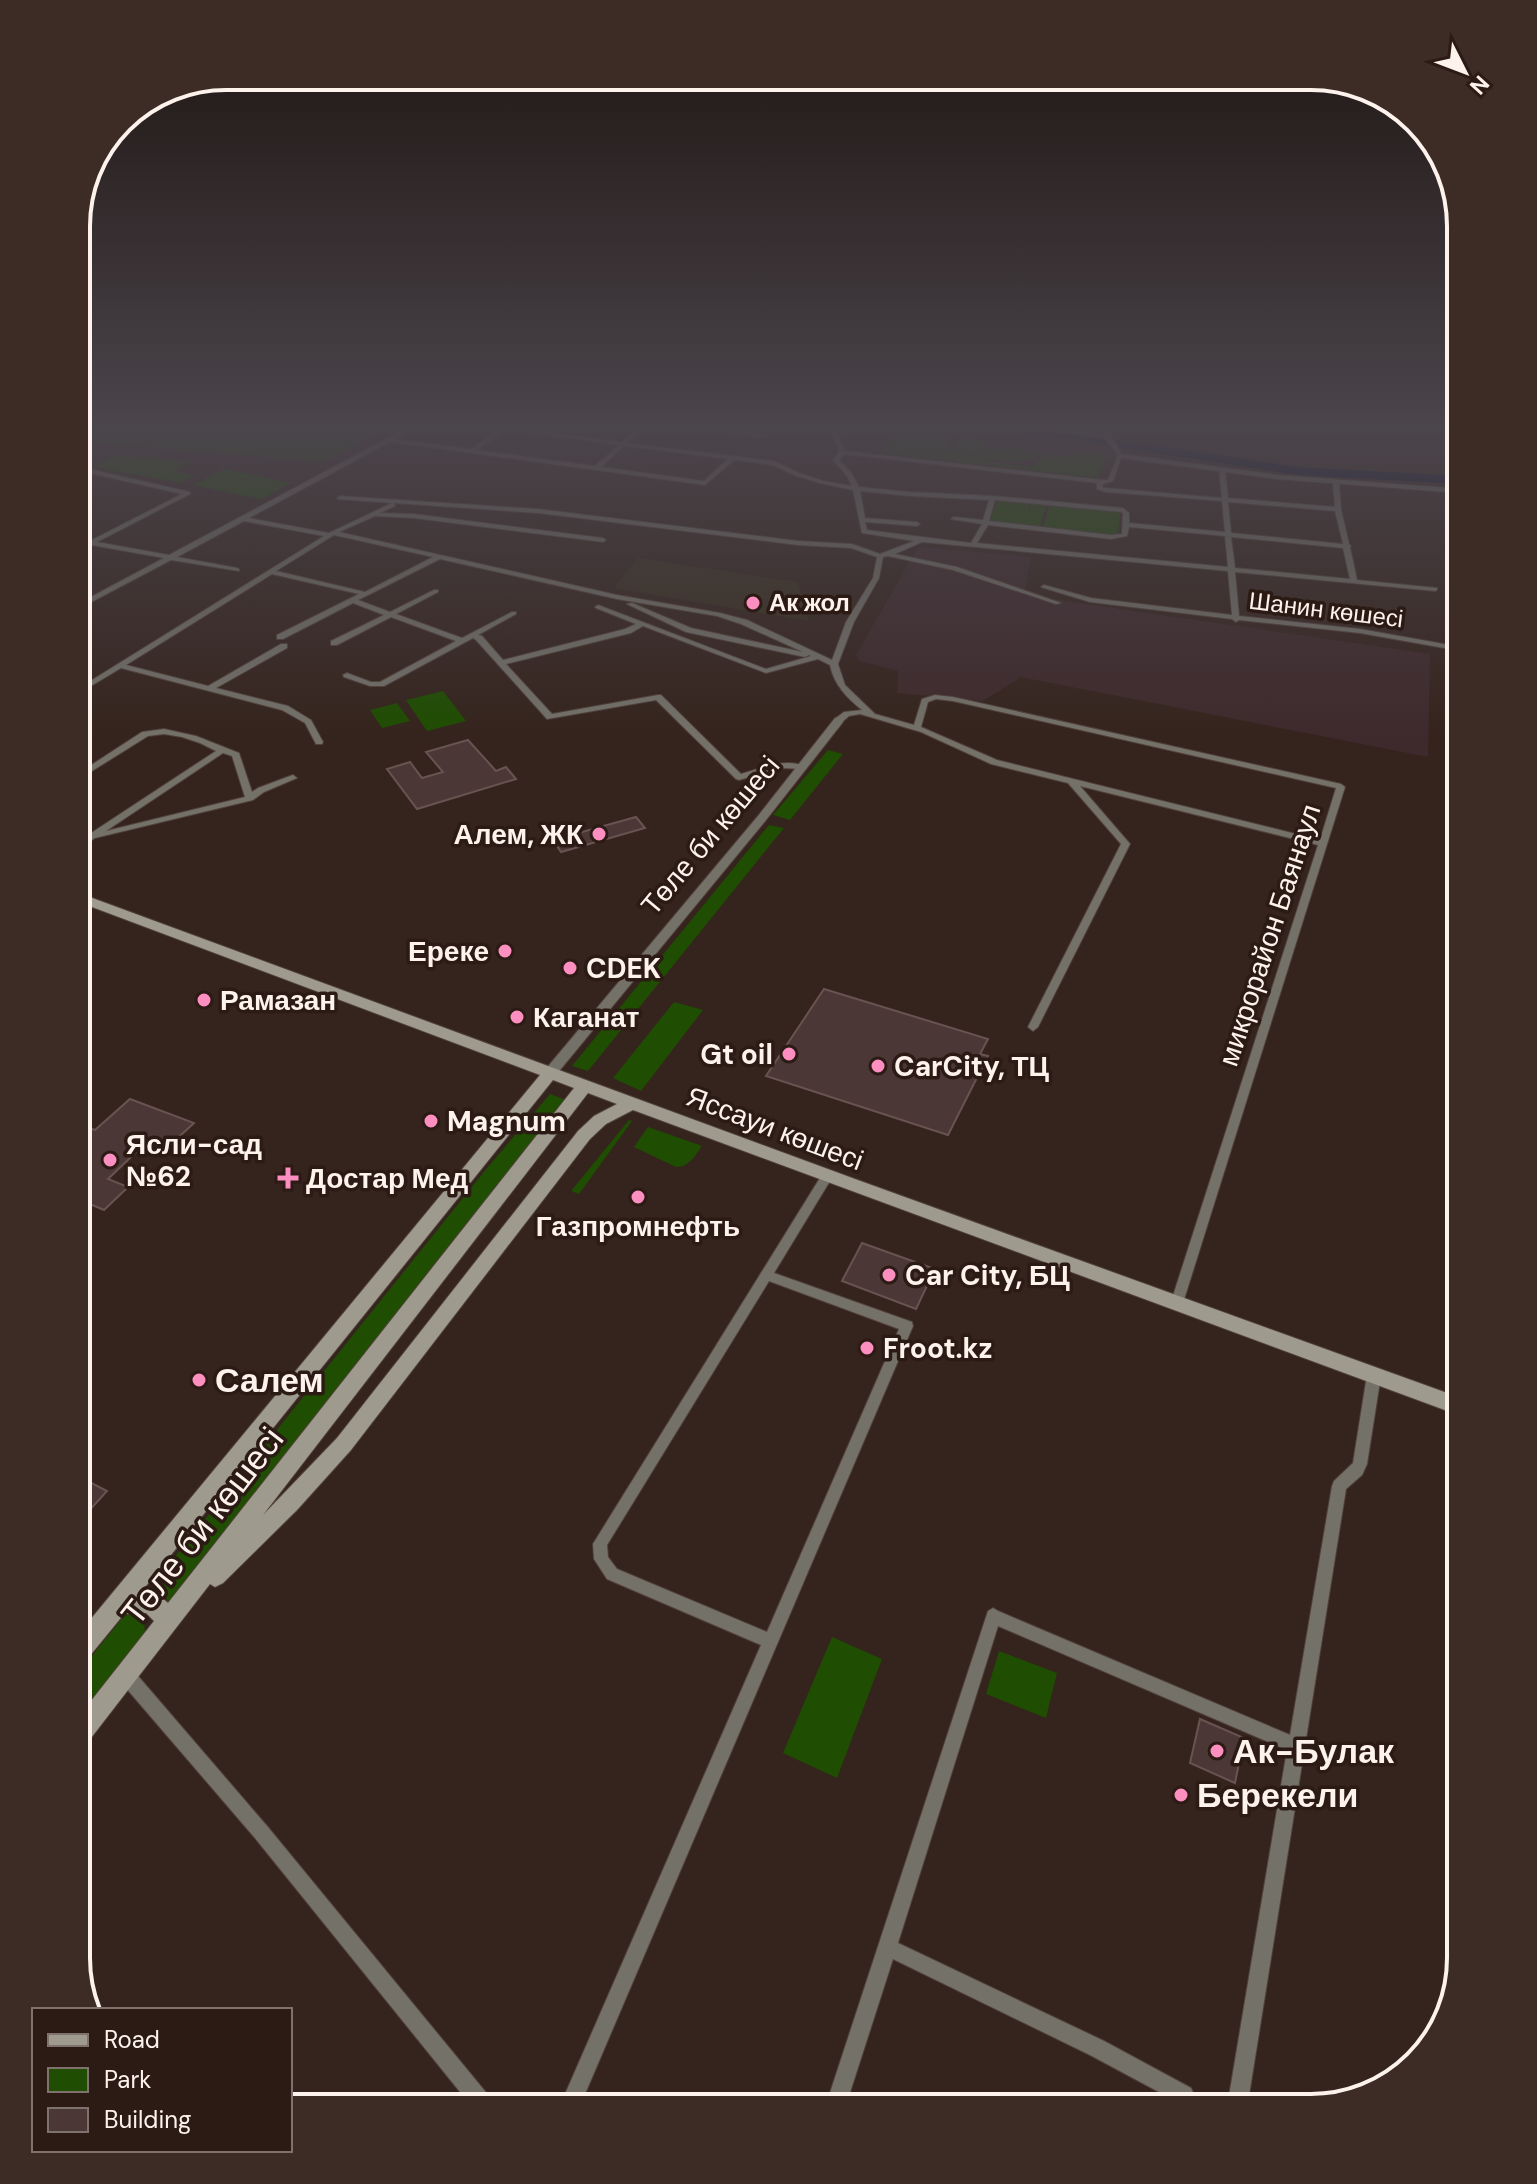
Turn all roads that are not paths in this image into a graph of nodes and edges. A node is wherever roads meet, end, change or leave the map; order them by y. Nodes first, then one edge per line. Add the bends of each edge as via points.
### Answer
1 (112, 532) edge
2 (221, 532) edge
3 (319, 532) edge
4 (335, 532) edge
5 (537, 532) edge
6 (604, 532) edge
7 (708, 532) edge
8 (867, 532) edge
9 (980, 532) edge
10 (1058, 532) edge
11 (1125, 532) edge
12 (1216, 532) edge
13 (1345, 532) edge
14 (1227, 533) junction
15 (331, 534) junction
16 (921, 540) junction
17 (91, 543) joint
18 (973, 544) junction
19 (1348, 544) junction
20 (884, 555) junction
21 (439, 557) junction
22 (170, 559) junction
23 (1230, 569) junction
24 (237, 570) dead end
25 (271, 572) junction
26 (1354, 580) junction
27 (1044, 587) dead end
28 (1435, 589) dead end
29 (436, 591) dead end
30 (366, 594) junction
31 (617, 597) junction
32 (90, 601) edge
33 (353, 601) junction
34 (1058, 603) dead end
35 (598, 607) dead end
36 (514, 613) dead end
37 (391, 615) junction
38 (1236, 620) junction
39 (642, 624) junction
40 (472, 635) junction
41 (280, 637) dead end
42 (461, 640) junction
43 (334, 643) dead end
44 (284, 646) dead end
45 (1447, 647) edge
46 (817, 657) junction
47 (501, 663) junction
48 (834, 664) junction
49 (121, 666) junction
50 (347, 675) dead end
51 (90, 685) edge
52 (841, 685) junction
53 (208, 689) junction
54 (874, 718) junction
55 (839, 720) junction
56 (917, 728) junction
57 (319, 742) dead end
58 (220, 749) junction
59 (803, 767) junction
60 (90, 770) edge
61 (293, 778) dead end
62 (1070, 780) junction
63 (250, 798) junction
64 (90, 837) edge
65 (90, 838) edge
66 (1323, 843) junction
67 (90, 901) edge
68 (1033, 1027) dead end
69 (550, 1073) junction
70 (584, 1086) junction
71 (632, 1103) junction
72 (827, 1176) junction
73 (765, 1275) junction
74 (1177, 1302) junction
75 (1374, 1375) junction
76 (1447, 1401) edge
77 (117, 1604) junction
78 (161, 1631) junction
79 (90, 1638) edge
80 (771, 1641) junction
81 (126, 1675) junction
82 (90, 1721) edge
83 (1295, 1745) junction
84 (888, 1947) junction
85 (475, 2094) edge
86 (575, 2094) edge
87 (840, 2094) edge
88 (1182, 2094) edge
89 (1239, 2094) edge

1 - 17 street
2 - 22 street
3 - 15 street
4 - 15 street
5 - 6 street via 599,540
7 - 20 street via 856,546
8 - 16 street
9 - 18 street
10 - 11 street via 1114,538
12 - 14 street
13 - 19 street
14 - 19 street
14 - 23 street
15 - 21 street
15 - 25 street
16 - 18 street
16 - 20 street
17 - 22 street
18 - 23 street
19 - 26 street
20 - 34 street via 955,568
20 - 48 street
21 - 30 street
21 - 31 street
22 - 24 street
22 - 32 street
23 - 26 street
23 - 38 street
25 - 30 street
25 - 49 street
26 - 28 street
27 - 38 street, Шанин көшесі via 1090,600
29 - 37 street
30 - 33 street
31 - 46 street via 689,630
31 - 46 street via 718,614
33 - 37 street
33 - 41 street
35 - 39 street
36 - 40 street
37 - 42 street
37 - 43 street
38 - 45 street, Шанин көшесі via 1360,631
39 - 46 street via 766,671
39 - 47 street
40 - 42 street
40 - 47 street
42 - 50 street via 381,684
44 - 53 street
46 - 48 street
47 - 59 street via 555,719 658,697 739,777 782,765
48 - 52 street
49 - 51 street
49 - 53 street
52 - 54 street
52 - 55 street via 846,704
53 - 57 street via 293,712 308,722
54 - 55 street via 860,712
54 - 56 street
55 - 59 street, Төле би көшесі
56 - 62 street via 994,762
56 - 66 street, микрорайон Баянаул via 925,701 953,699 1341,787
58 - 60 street via 155,731
58 - 63 street via 236,755
58 - 64 street
59 - 69 street, Төле би көшесі
61 - 63 street
62 - 66 street
62 - 68 street via 1126,844
63 - 65 street
66 - 74 street, микрорайон Баянаул
67 - 69 main road, Яссауи көшесі
69 - 70 main road, Яссауи көшесі
69 - 77 main road, Төле би көшесі
70 - 71 main road, Яссауи көшесі
70 - 78 main road, Төле би көшесі
71 - 72 main road, Яссауи көшесі
71 - 78 main road via 584,1135 342,1446
72 - 73 street
72 - 74 main road, Яссауи көшесі
73 - 80 street via 907,1326
73 - 80 street via 600,1544 601,1559 612,1574
74 - 75 main road, Яссауи көшесі
75 - 76 main road, Яссауи көшесі
75 - 83 street via 1360,1464 1339,1486
77 - 78 main road via 146,1601 163,1612
77 - 79 main road, Төле би көшесі
78 - 81 main road, Төле би көшесі
80 - 86 street
81 - 82 main road, Төле би көшесі
81 - 85 street
83 - 84 street via 993,1616
83 - 89 street
84 - 87 street
84 - 88 street

